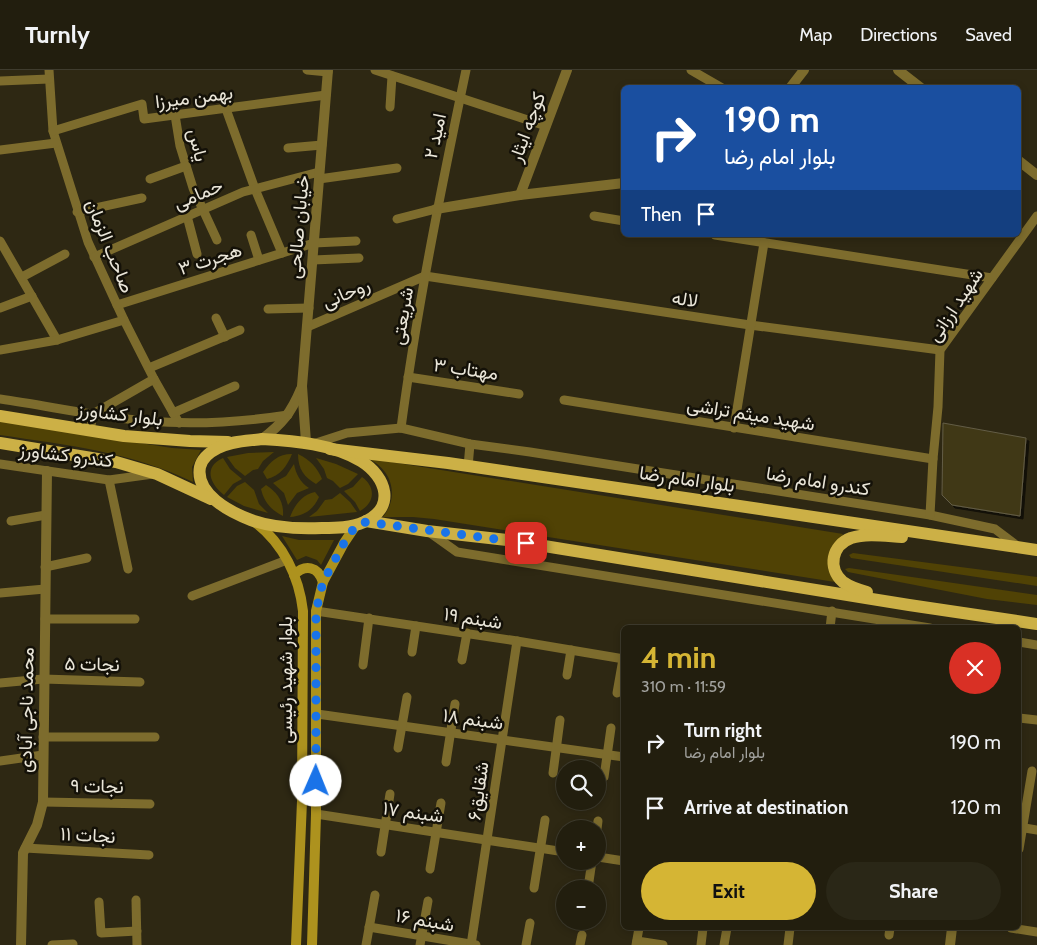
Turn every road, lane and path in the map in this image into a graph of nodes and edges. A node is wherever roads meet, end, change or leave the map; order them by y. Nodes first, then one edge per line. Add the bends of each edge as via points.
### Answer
1 (307, 70) edge
2 (375, 70) edge
3 (466, 70) edge
4 (567, 70) edge
5 (691, 70) edge
6 (804, 70) edge
7 (898, 70) edge
8 (328, 71) edge
9 (51, 73) edge
10 (392, 76) junction
11 (0, 81) edge
12 (717, 85) edge
13 (792, 85) edge
14 (917, 85) edge
15 (326, 95) junction
16 (460, 96) junction
17 (390, 107) dead end
18 (226, 109) junction
19 (174, 116) junction
20 (546, 126) junction
21 (53, 131) junction
22 (56, 143) junction
23 (322, 145) junction
24 (288, 148) dead end
25 (0, 150) edge
26 (1021, 163) edge
27 (186, 166) junction
28 (397, 168) dead end
29 (1037, 175) edge
30 (319, 176) junction
31 (150, 179) dead end
32 (621, 183) edge
33 (255, 189) junction
34 (520, 195) junction
35 (142, 198) dead end
36 (203, 209) junction
37 (436, 209) junction
38 (77, 212) junction
39 (187, 216) junction
40 (594, 216) dead end
41 (1037, 216) edge
42 (397, 219) dead end
43 (621, 220) edge
44 (251, 235) dead end
45 (727, 237) edge
46 (217, 240) dead end
47 (356, 240) dead end
48 (314, 243) junction
49 (764, 243) junction
50 (1, 246) edge
51 (282, 253) junction
52 (65, 254) dead end
53 (197, 254) dead end
54 (94, 257) junction
55 (359, 258) dead end
56 (259, 260) junction
57 (312, 260) junction
58 (425, 276) junction
59 (22, 277) junction
60 (992, 278) junction
61 (32, 296) junction
62 (117, 305) junction
63 (0, 308) edge
64 (268, 308) dead end
65 (309, 308) junction
66 (216, 318) dead end
67 (124, 320) junction
68 (750, 325) junction
69 (307, 327) junction
70 (240, 330) dead end
71 (225, 337) junction
72 (57, 340) junction
73 (0, 350) edge
74 (940, 350) junction
75 (148, 368) junction
76 (408, 377) junction
77 (154, 379) junction
78 (235, 386) dead end
79 (302, 386) junction
80 (519, 394) dead end
81 (0, 399) edge
82 (564, 400) dead end
83 (173, 413) junction
84 (94, 414) junction
85 (0, 416) edge
86 (288, 416) junction
87 (179, 423) junction
88 (401, 428) junction
89 (734, 428) junction
90 (90, 431) junction
91 (262, 439) junction
92 (235, 442) junction
93 (0, 443) edge
94 (309, 443) junction
95 (470, 444) junction
96 (330, 449) junction
97 (933, 459) junction
98 (0, 464) edge
99 (468, 467) junction
100 (47, 471) junction
101 (157, 474) junction
102 (109, 480) junction
103 (216, 501) junction
104 (46, 515) junction
105 (930, 515) junction
106 (11, 521) dead end
107 (253, 521) junction
108 (361, 523) junction
109 (427, 531) junction
110 (964, 539) junction
111 (1029, 547) edge
112 (87, 558) dead end
113 (287, 560) junction
114 (45, 567) junction
115 (128, 569) dead end
116 (294, 575) junction
117 (323, 582) junction
118 (45, 588) junction
119 (0, 593) edge
120 (192, 596) dead end
121 (909, 605) junction
122 (316, 611) junction
123 (832, 611) junction
124 (369, 618) junction
125 (44, 619) junction
126 (135, 619) dead end
127 (994, 623) edge
128 (1037, 624) edge
129 (830, 625) edge
130 (913, 625) edge
131 (416, 626) junction
132 (467, 633) junction
133 (517, 641) junction
134 (1021, 642) edge
135 (1037, 645) edge
136 (571, 650) junction
137 (412, 652) dead end
138 (621, 659) edge
139 (462, 660) dead end
140 (362, 665) dead end
141 (621, 670) edge
142 (567, 675) dead end
143 (44, 679) junction
144 (140, 682) dead end
145 (0, 683) edge
146 (617, 693) dead end
147 (406, 697) dead end
148 (455, 704) dead end
149 (317, 714) junction
150 (1021, 718) edge
151 (560, 720) dead end
152 (1037, 720) edge
153 (402, 726) junction
154 (611, 728) dead end
155 (451, 733) junction
156 (43, 737) junction
157 (155, 737) dead end
158 (501, 740) junction
159 (398, 748) dead end
160 (557, 748) junction
161 (43, 755) junction
162 (608, 755) junction
163 (621, 757) edge
164 (0, 760) edge
165 (446, 762) dead end
166 (606, 766) edge
167 (1032, 772) dead end
168 (553, 774) dead end
169 (390, 794) dead end
170 (43, 802) junction
171 (441, 803) dead end
172 (150, 804) dead end
173 (316, 814) junction
174 (546, 820) dead end
175 (1021, 822) edge
176 (385, 824) junction
177 (1021, 827) edge
178 (1037, 830) edge
179 (436, 832) junction
180 (488, 840) junction
181 (25, 848) junction
182 (541, 848) junction
183 (556, 850) edge
184 (381, 852) dead end
185 (148, 854) dead end
186 (606, 858) edge
187 (621, 861) edge
188 (430, 869) dead end
189 (534, 888) dead end
190 (375, 894) dead end
191 (136, 900) dead end
192 (428, 901) dead end
193 (98, 902) dead end
194 (530, 923) dead end
195 (369, 927) junction
196 (639, 930) edge
197 (703, 930) edge
198 (727, 930) edge
199 (790, 930) edge
200 (952, 930) edge
201 (1021, 930) edge
202 (137, 931) junction
203 (1037, 932) edge
204 (582, 935) dead end
205 (421, 940) edge
206 (637, 943) edge
207 (73, 944) dead end
208 (21, 945) edge
209 (52, 945) edge
210 (137, 945) edge
211 (296, 945) edge
212 (312, 945) edge
213 (366, 945) edge
214 (473, 945) edge
215 (526, 945) edge
216 (580, 945) edge
217 (663, 945) edge
218 (701, 945) edge
219 (724, 945) edge
220 (788, 945) edge
221 (950, 945) edge

1 - 8 street
2 - 10 street
3 - 16 street, امید ۲
4 - 20 street, کوچه ایثار
5 - 12 street
6 - 13 street
7 - 14 street
8 - 15 street, خیابان صالحی
9 - 11 street
9 - 21 street, صاحب الزمان
10 - 16 street
10 - 17 street
15 - 18 street, بهمن میرزا
15 - 23 street, خیابان صالحی
16 - 20 street
16 - 37 street, امید ۲
18 - 19 street, بهمن میرزا
18 - 33 street
19 - 21 street, بهمن میرزا via 144,119 142,104
19 - 27 street, یاس
20 - 34 street, کوچه ایثار
21 - 22 street, صاحب الزمان
22 - 25 street
22 - 38 street, صاحب الزمان
23 - 24 street
23 - 30 street, خیابان صالحی
26 - 29 street
27 - 31 street
27 - 36 street, یاس
28 - 30 street, حمامی
30 - 33 street, حمامی
30 - 48 street, خیابان صالحی
32 - 34 street
33 - 36 street, حمامی
33 - 51 street
34 - 37 street
35 - 38 street
36 - 39 street, حمامی
36 - 46 street, یاس
37 - 42 street
37 - 58 street, شریعتی
38 - 54 street, صاحب الزمان
39 - 53 street
39 - 54 street, حمامی
40 - 43 street
41 - 60 street, شهید ارزانی
44 - 56 street
45 - 49 street
47 - 48 street, هجرت ۳
48 - 51 street, هجرت ۳
48 - 57 street, خیابان صالحی
49 - 60 street
49 - 68 street
50 - 59 street
51 - 56 street, هجرت ۳
52 - 59 street
54 - 62 street, صاحب الزمان
55 - 57 street
56 - 62 street, هجرت ۳
57 - 65 street, خیابان صالحی
58 - 68 street, لاله
58 - 69 street, روحانی
58 - 76 street, شریعتی
59 - 61 street
60 - 74 street, شهید ارزانی
61 - 63 street
61 - 72 street
62 - 67 street, صاحب الزمان
64 - 65 street
65 - 69 street, خیابان صالحی
66 - 71 street
67 - 72 street
67 - 75 street, صاحب الزمان
68 - 74 street, لاله
68 - 89 street
69 - 79 street, خیابان صالحی
70 - 71 street
71 - 75 street
72 - 73 street
74 - 97 street, شهید ارزانی
75 - 77 street, صاحب الزمان
76 - 80 street, مهتاب ۳
76 - 88 street, شریعتی
77 - 83 street, صاحب الزمان
77 - 84 street
78 - 83 street
79 - 86 street
79 - 94 street
81 - 84 street
82 - 89 street, شهید میثم تراشی
83 - 87 street, صاحب الزمان
84 - 87 street
84 - 90 street
85 - 90 main road, بلوار کشاورز
86 - 87 street
86 - 91 street
88 - 94 street, کندرو امام رضا via 347,433
88 - 95 street, کندرو امام رضا
89 - 97 street, شهید میثم تراشی
90 - 92 main road, بلوار کشاورز
91 - 92 main road
91 - 94 main road
92 - 103 main road via 216,448 201,463 202,483
93 - 101 main road via 116,462
94 - 96 main road
95 - 99 street
95 - 105 street, کندرو امام رضا
96 - 99 main road, بلوار امام رضا
96 - 108 main road via 362,462 376,473 383,484 385,494 378,513
97 - 105 street, شهید ارزانی
98 - 100 street, کندرو کشاورز
99 - 110 main road, بلوار امام رضا
100 - 102 street, کندرو کشاورز
100 - 104 street, محمد ناجی آبادی
101 - 102 street, کندرو کشاورز
101 - 103 main road
102 - 115 street
103 - 107 main road
104 - 106 street
104 - 114 street, محمد ناجی آبادی
105 - 111 street, کندرو امام رضا via 995,529
107 - 108 main road via 302,528
107 - 113 main road, بلوار شهید رئیسی via 267,532
108 - 109 main road
108 - 117 main road, بلوار شهید رئیسی via 344,543
109 - 121 main road via 507,540
109 - 123 street via 457,552
110 - 111 main road, بلوار امام رضا
110 - 121 main road via 868,536 852,538 842,544 832,560 834,571 841,580 855,588
112 - 114 street
113 - 116 main road, بلوار شهید رئیسی
113 - 120 street
114 - 118 street, محمد ناجی آبادی
116 - 117 main road via 306,567 318,573
116 - 211 main road, بلوار شهید رئیسی via 303,610 302,801
117 - 122 main road, بلوار شهید رئیسی
118 - 119 street
118 - 125 street, محمد ناجی آبادی
121 - 127 main road
122 - 124 street, شبنم ۱۹
122 - 149 main road, بلوار شهید رئیسی
123 - 129 street
123 - 130 street
124 - 131 street, شبنم ۱۹
124 - 140 street
125 - 126 street
125 - 143 street, محمد ناجی آبادی
127 - 128 main road
131 - 132 street, شبنم ۱۹
131 - 137 street
132 - 133 street, شبنم ۱۹
132 - 139 street
133 - 136 street, شبنم ۱۹
133 - 158 street, شقایق۶
134 - 135 street
136 - 138 street, شبنم ۱۹
136 - 142 street
141 - 146 street
143 - 144 street, نجات ۵
143 - 145 street, نجات ۵
143 - 156 street, محمد ناجی آبادی
147 - 153 street
148 - 155 street
149 - 153 street, شبنم ۱۸
149 - 173 main road, بلوار شهید رئیسی
150 - 152 street
151 - 160 street
153 - 155 street, شبنم ۱۸
153 - 159 street
154 - 162 street
155 - 158 street, شبنم ۱۸
155 - 165 street
156 - 157 street
156 - 161 street, محمد ناجی آبادی
158 - 160 street, شبنم ۱۸
158 - 180 street, شقایق۶
160 - 162 street, شبنم ۱۸
160 - 168 street
161 - 164 street
161 - 170 street, محمد ناجی آبادی
162 - 163 street, شبنم ۱۸
162 - 166 street
167 - 175 street
169 - 176 street
170 - 172 street, نجات ۹
170 - 181 street, محمد ناجی آبادی via 37,825
171 - 179 street
173 - 176 street, شبنم ۱۷
173 - 212 main road, بلوار شهید رئیسی
174 - 182 street
176 - 179 street, شبنم ۱۷
176 - 184 street
177 - 178 street
179 - 180 street, شبنم ۱۷
179 - 188 street
180 - 182 street, شبنم ۱۷
180 - 214 street, شقایق۶
181 - 185 street, نجات ۱۱
181 - 208 street, محمد ناجی آبادی
182 - 183 street, شبنم ۱۷
182 - 189 street
186 - 187 street
190 - 195 street
191 - 202 street
192 - 205 street
193 - 202 street via 101,933
194 - 215 street
195 - 205 street, شبنم ۱۶
195 - 213 street
196 - 206 street
197 - 218 street
198 - 219 street
199 - 220 street
200 - 221 street
201 - 203 street
202 - 210 street
204 - 216 street
205 - 214 street, شبنم ۱۶
206 - 217 street
207 - 209 street

